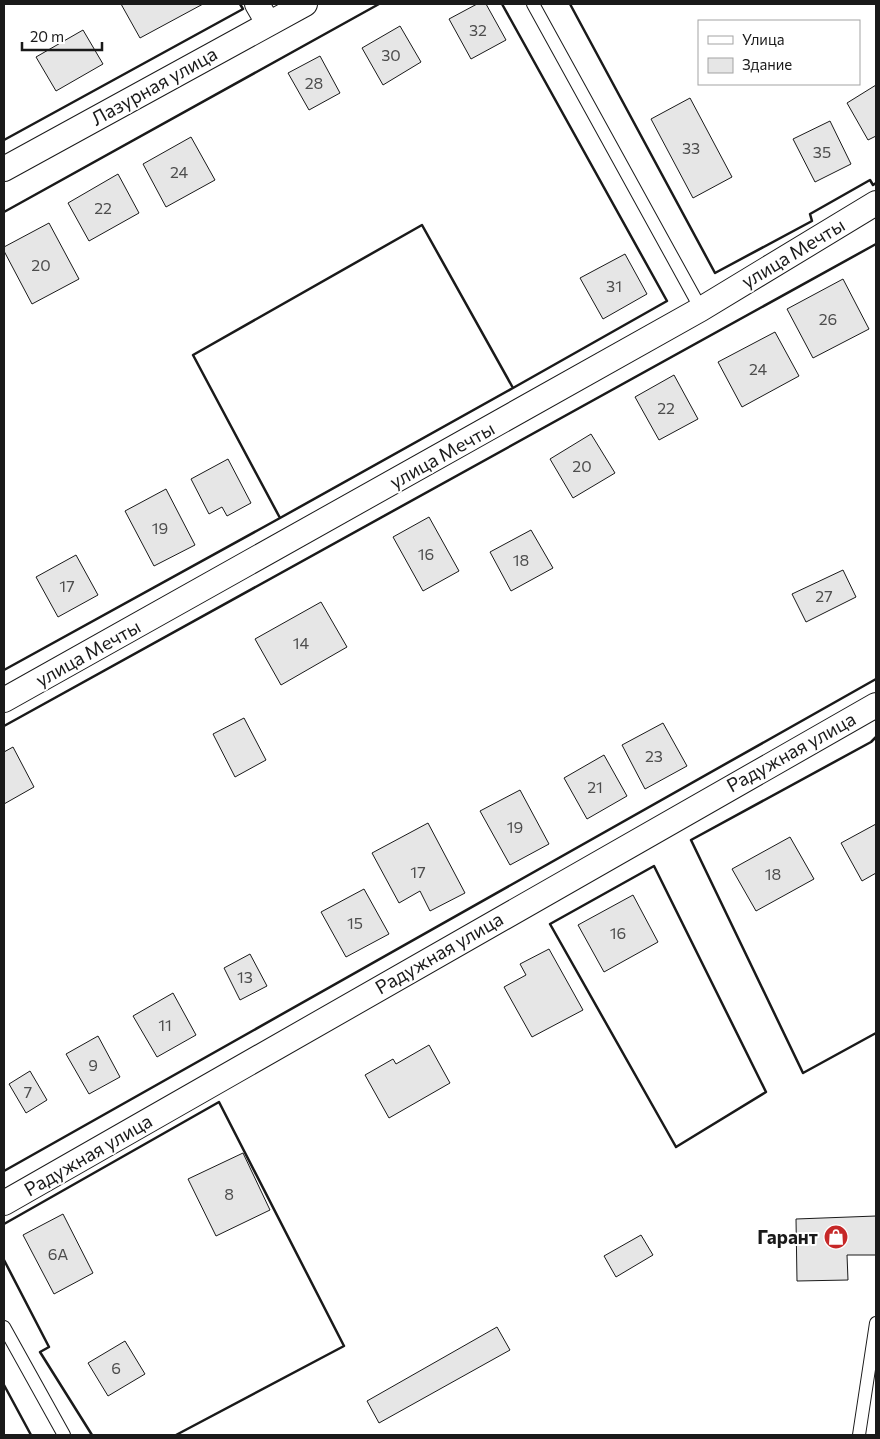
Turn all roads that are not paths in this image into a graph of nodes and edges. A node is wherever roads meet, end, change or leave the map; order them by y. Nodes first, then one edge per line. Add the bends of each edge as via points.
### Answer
1 (306, 4) edge
2 (533, 4) edge
3 (262, 13) edge
4 (4, 169) edge
5 (876, 203) edge
6 (701, 309) junction
7 (4, 700) edge
8 (876, 705) edge
9 (4, 1203) edge
10 (876, 1323) edge
11 (4, 1326) edge
12 (64, 1435) edge
13 (859, 1435) edge

1 - 3 street, Лазурная улица
2 - 6 lane
3 - 4 street, Лазурная улица
5 - 6 street, улица Мечты
6 - 7 street, улица Мечты
8 - 9 street, Радужная улица
10 - 13 lane
11 - 12 lane

